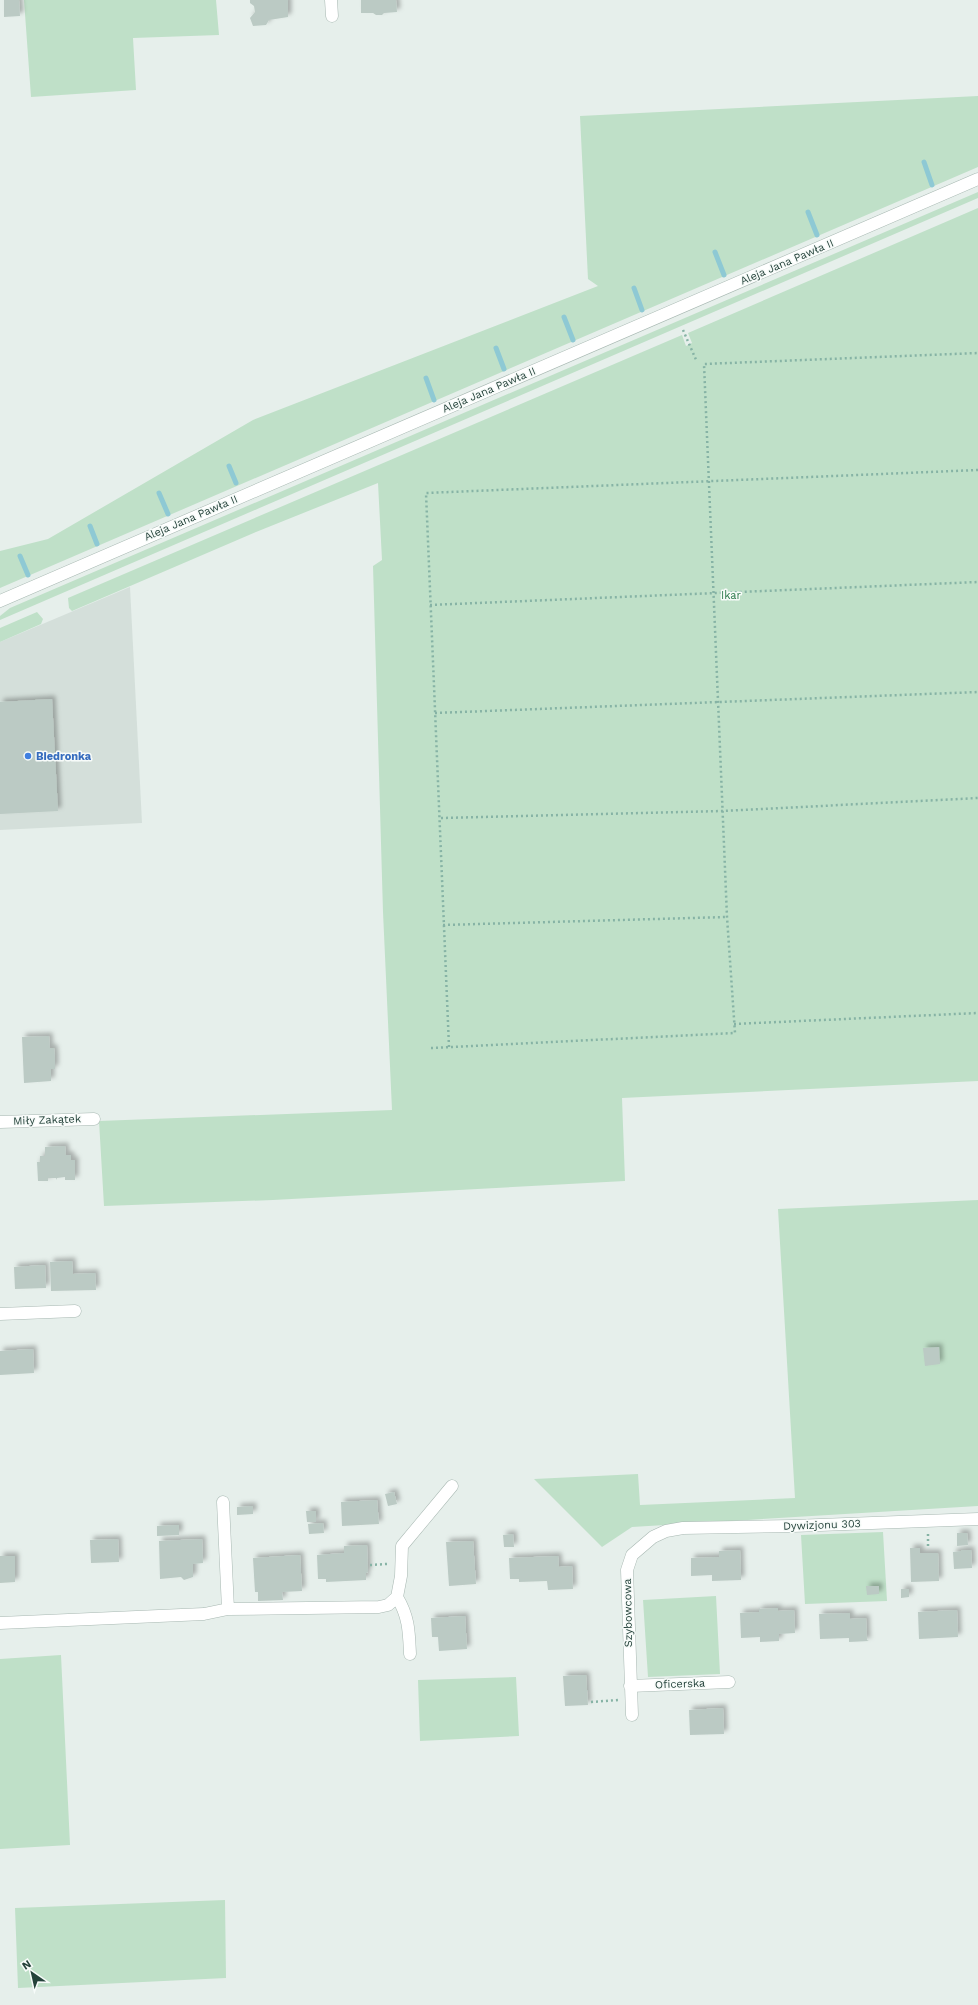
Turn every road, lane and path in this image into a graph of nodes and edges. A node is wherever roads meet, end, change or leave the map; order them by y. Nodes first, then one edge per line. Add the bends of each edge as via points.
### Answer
1 (331, 0) edge
2 (332, 16) dead end
3 (978, 180) edge
4 (683, 330) dead end
5 (978, 353) edge
6 (697, 362) dead end
7 (978, 470) edge
8 (708, 481) junction
9 (978, 582) edge
10 (714, 593) junction
11 (0, 601) edge
12 (430, 604) junction
13 (978, 692) edge
14 (717, 701) junction
15 (435, 713) junction
16 (978, 798) edge
17 (722, 811) junction
18 (441, 818) junction
19 (726, 917) junction
20 (443, 925) junction
21 (978, 1013) edge
22 (734, 1024) junction
23 (450, 1047) junction
24 (431, 1048) dead end
25 (94, 1119) dead end
26 (0, 1122) edge
27 (76, 1311) dead end
28 (0, 1314) edge
29 (452, 1486) dead end
30 (224, 1502) dead end
31 (978, 1520) edge
32 (666, 1531) joint
33 (397, 1597) junction
34 (228, 1609) junction
35 (0, 1623) edge
36 (410, 1654) dead end
37 (729, 1682) dead end
38 (630, 1686) junction
39 (631, 1700) junction
40 (591, 1702) dead end
41 (632, 1715) dead end

1 - 2 street
3 - 11 street, Aleja Jana Pawła II
4 - 6 path
5 - 8 path via 704,364
7 - 8 path
8 - 10 path
8 - 12 path via 426,493
9 - 10 path
10 - 12 path
10 - 14 path
12 - 15 path
13 - 14 path
14 - 15 path
14 - 17 path
15 - 18 path
16 - 17 path
17 - 18 path
17 - 19 path
18 - 20 path
19 - 20 path
19 - 22 path
20 - 23 path
21 - 22 path
22 - 23 path via 734,1034
23 - 24 path
25 - 26 street, Miły Zakątek
27 - 28 street
29 - 33 street via 402,1546
30 - 34 street
31 - 32 street, Dywizjonu 303 via 704,1527
32 - 38 street, Szybowcowa via 653,1537 632,1555 627,1570
33 - 34 street via 388,1605 379,1607
33 - 36 street via 408,1621
34 - 35 street via 204,1614
37 - 38 street, Oficerska
38 - 39 street, Szybowcowa
39 - 40 path
39 - 41 street, Szybowcowa

